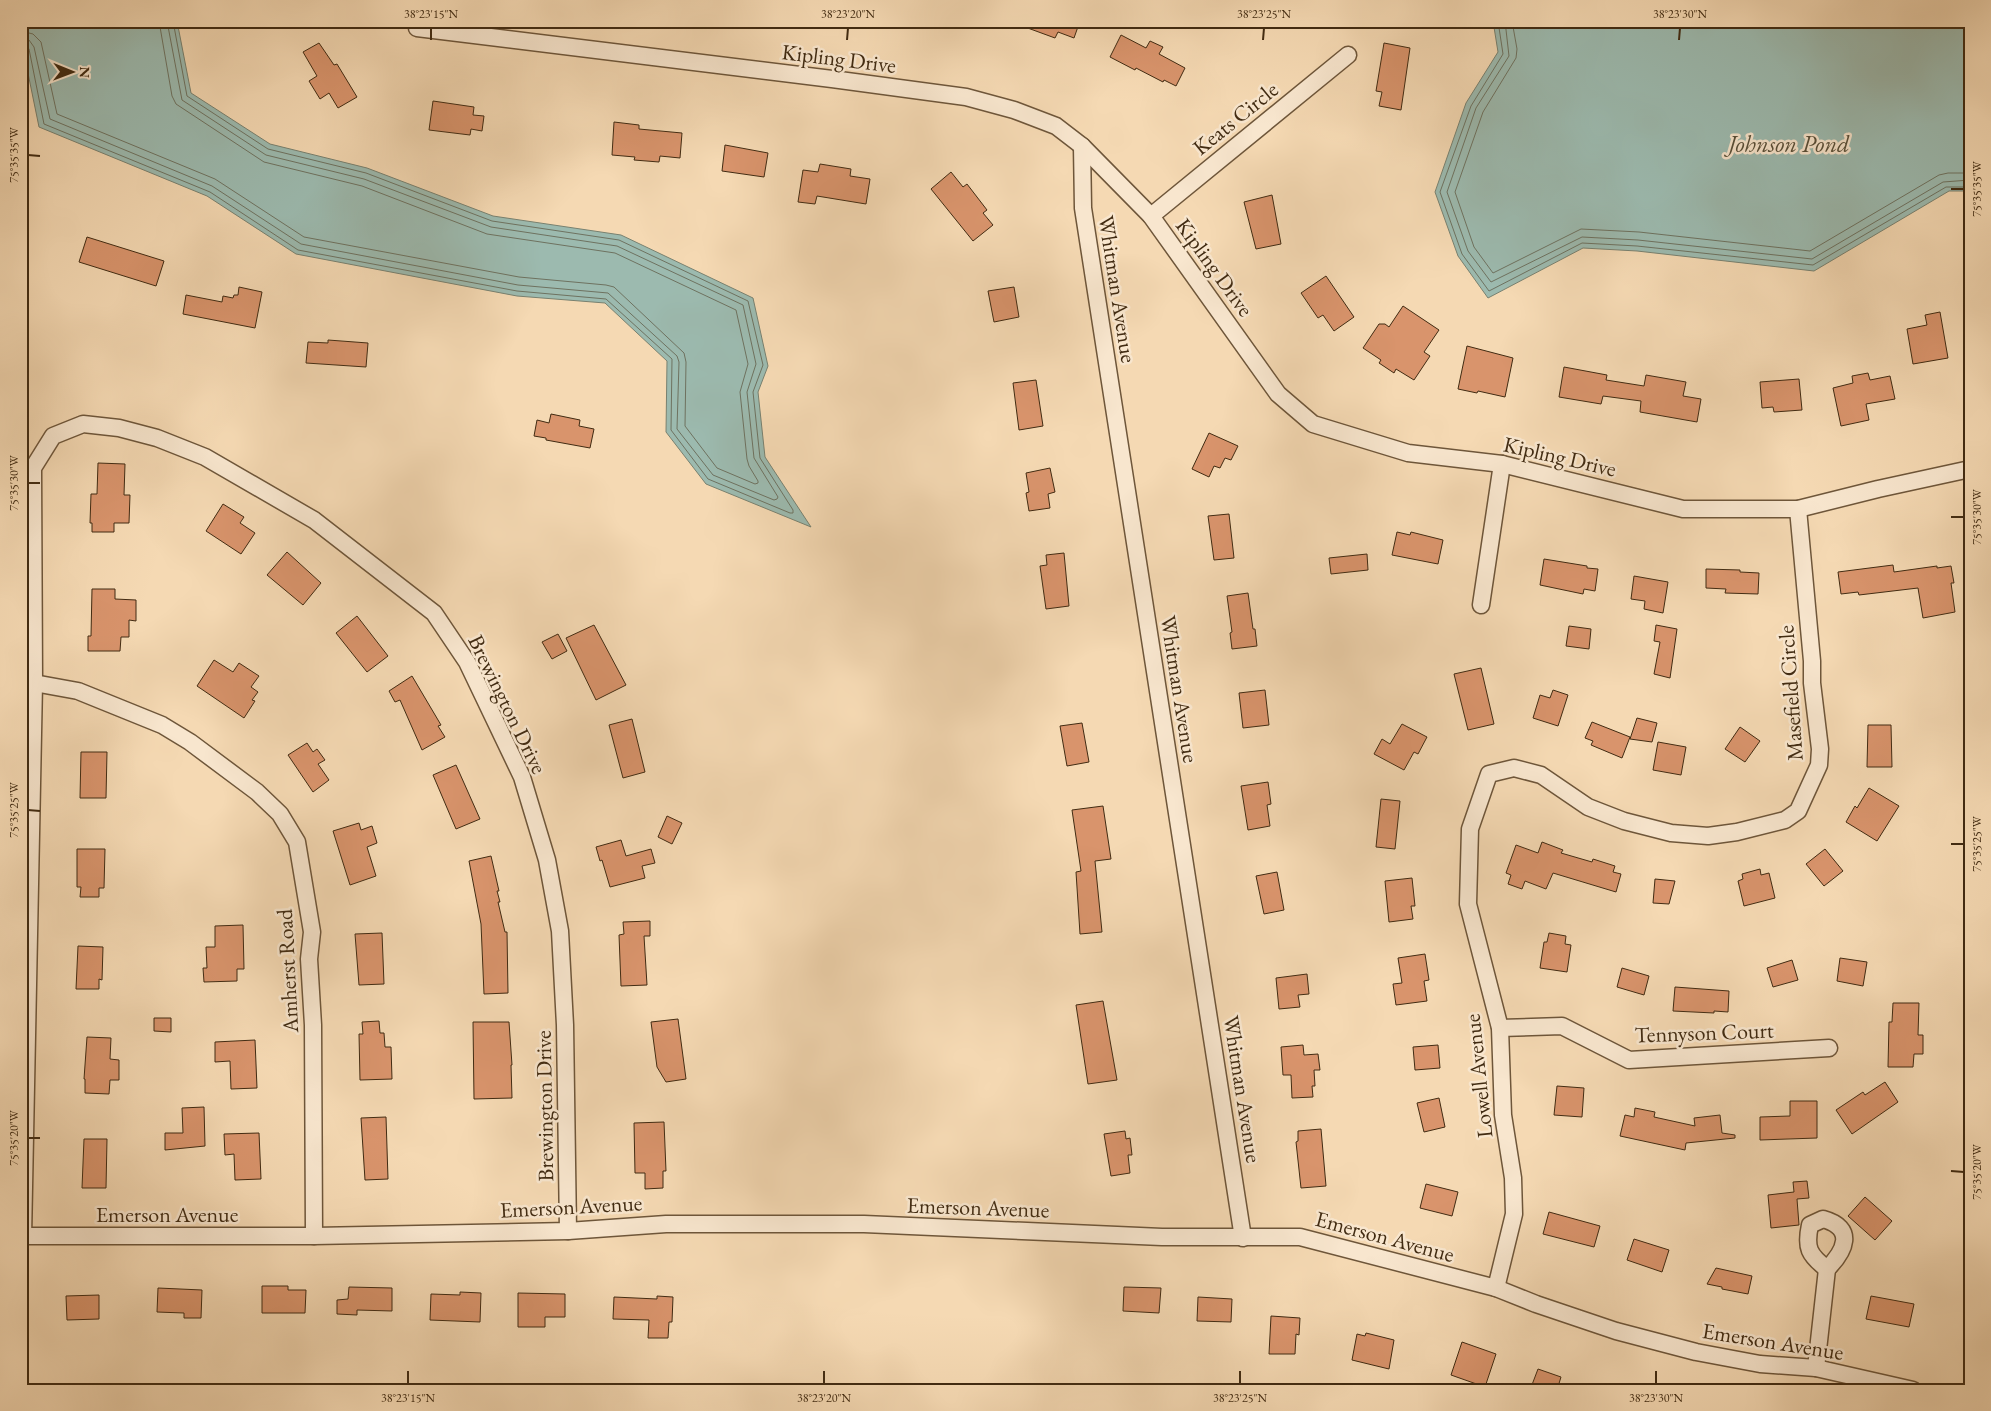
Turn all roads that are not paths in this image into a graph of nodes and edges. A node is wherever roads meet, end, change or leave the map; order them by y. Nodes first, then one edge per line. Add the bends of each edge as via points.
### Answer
1 (417, 28) dead end
2 (1348, 55) dead end
3 (1082, 146) junction
4 (1151, 216) junction
5 (1502, 464) junction
6 (1970, 469) edge
7 (1798, 509) junction
8 (1481, 605) dead end
9 (34, 683) junction
10 (1489, 774) joint
11 (1500, 1028) junction
12 (1828, 1048) dead end
13 (568, 1230) junction
14 (22, 1236) edge
15 (314, 1236) junction
16 (1244, 1238) junction
17 (1827, 1270) dead end
18 (1496, 1288) junction
19 (1816, 1368) junction
20 (1913, 1390) edge

1 - 3 street, Kipling Drive via 966,97 1056,126
2 - 4 street, Keats Circle
3 - 4 street, Kipling Drive
3 - 16 street, Whitman Avenue via 1083,208
4 - 5 street, Kipling Drive via 1278,394 1312,424 1408,453
5 - 7 street, Kipling Drive via 1683,509
5 - 8 street
6 - 7 street, Kipling Drive
7 - 10 street, Masefield Circle via 1820,749 1819,765 1798,811 1786,820 1737,832 1708,836 1671,833 1624,821 1588,807 1541,775 1514,768
9 - 13 street, Brewington Drive via 33,468 53,436 83,424 119,428 157,438 205,457 314,520 434,613 467,662 522,777 547,860 560,931
9 - 14 street
9 - 15 street, Amherst Road via 78,691 162,725 257,792 280,814 297,842 312,932
10 - 11 street, Lowell Avenue via 1470,829 1468,904
11 - 12 street, Tennyson Court via 1562,1026 1629,1060
11 - 18 street, Lowell Avenue via 1503,1115 1513,1178 1514,1214
13 - 15 street, Emerson Avenue
13 - 16 street, Emerson Avenue via 666,1224 864,1224
14 - 15 street, Emerson Avenue
16 - 18 street, Emerson Avenue via 1300,1237
17 - 19 street
18 - 19 street, Emerson Avenue via 1616,1331 1696,1352 1760,1364
19 - 20 street, Emerson Avenue

